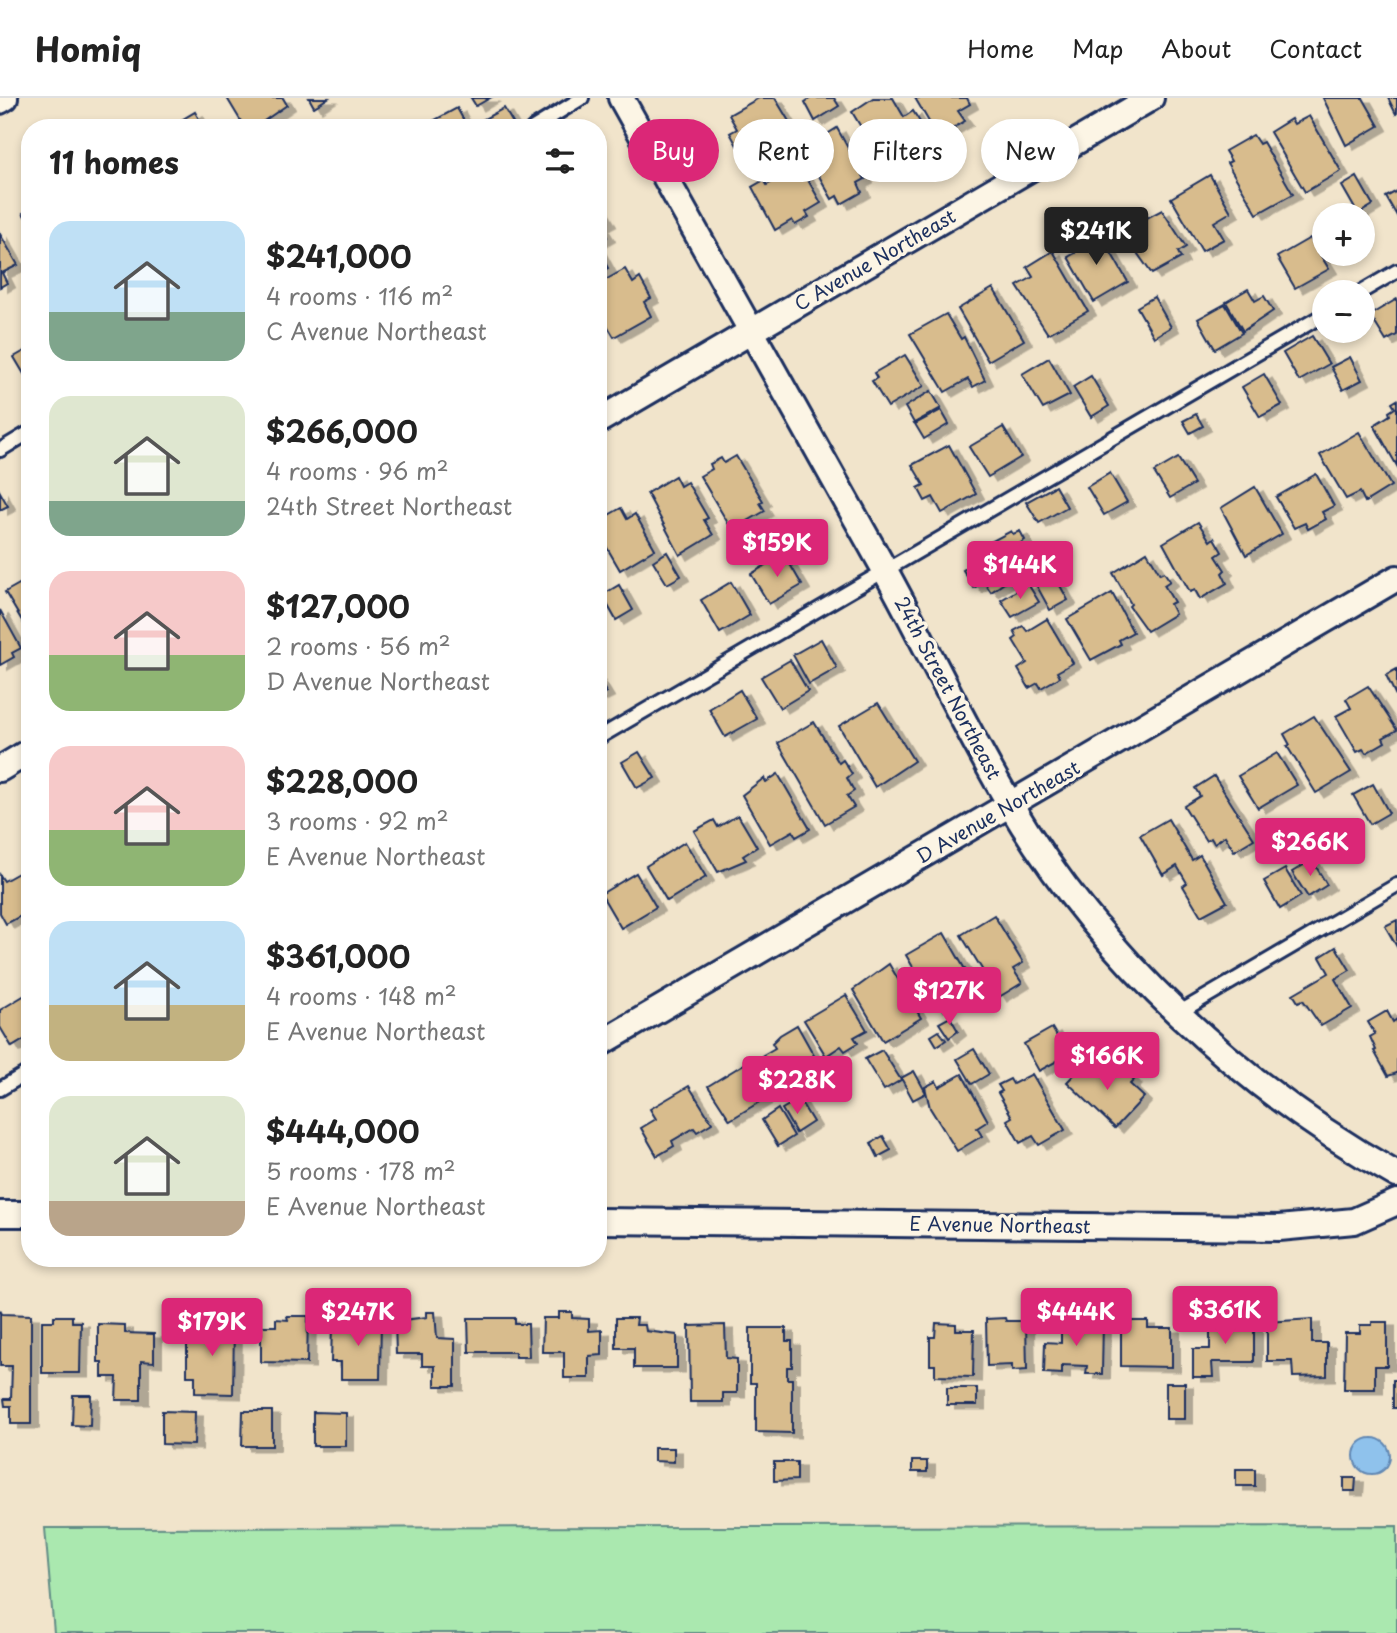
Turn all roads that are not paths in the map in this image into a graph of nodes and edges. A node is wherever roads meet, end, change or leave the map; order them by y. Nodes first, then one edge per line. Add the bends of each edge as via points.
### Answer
1 (5, 98) edge
2 (582, 98) edge
3 (621, 98) edge
4 (1151, 98) edge
5 (0, 101) edge
6 (548, 119) edge
7 (1397, 271) edge
8 (1375, 284) edge
9 (1312, 322) edge
10 (752, 332) junction
11 (607, 416) edge
12 (21, 437) edge
13 (0, 450) edge
14 (886, 572) junction
15 (1397, 578) edge
16 (607, 733) edge
17 (21, 754) edge
18 (3, 761) edge
19 (1010, 804) junction
20 (1397, 885) edge
21 (1180, 1012) junction
22 (607, 1040) edge
23 (21, 1076) edge
24 (0, 1089) edge
25 (1397, 1175) edge
26 (1397, 1202) edge
27 (0, 1214) edge
28 (21, 1214) edge
29 (607, 1221) edge

1 - 5 street
2 - 6 lane
3 - 10 street, 24th Street Northeast
4 - 10 street, C Avenue Northeast
7 - 8 lane
9 - 14 lane
10 - 11 street, C Avenue Northeast
10 - 14 street, 24th Street Northeast
12 - 13 lane
14 - 16 lane
14 - 19 street, 24th Street Northeast
15 - 19 street, D Avenue Northeast
17 - 18 street
19 - 21 street, 24th Street Northeast via 1068,891 1131,966
19 - 22 street, D Avenue Northeast
20 - 21 lane
21 - 25 street, 24th Street Northeast via 1255,1078 1326,1131
23 - 24 lane
26 - 29 street, E Avenue Northeast via 1354,1221 1279,1228
27 - 28 street

